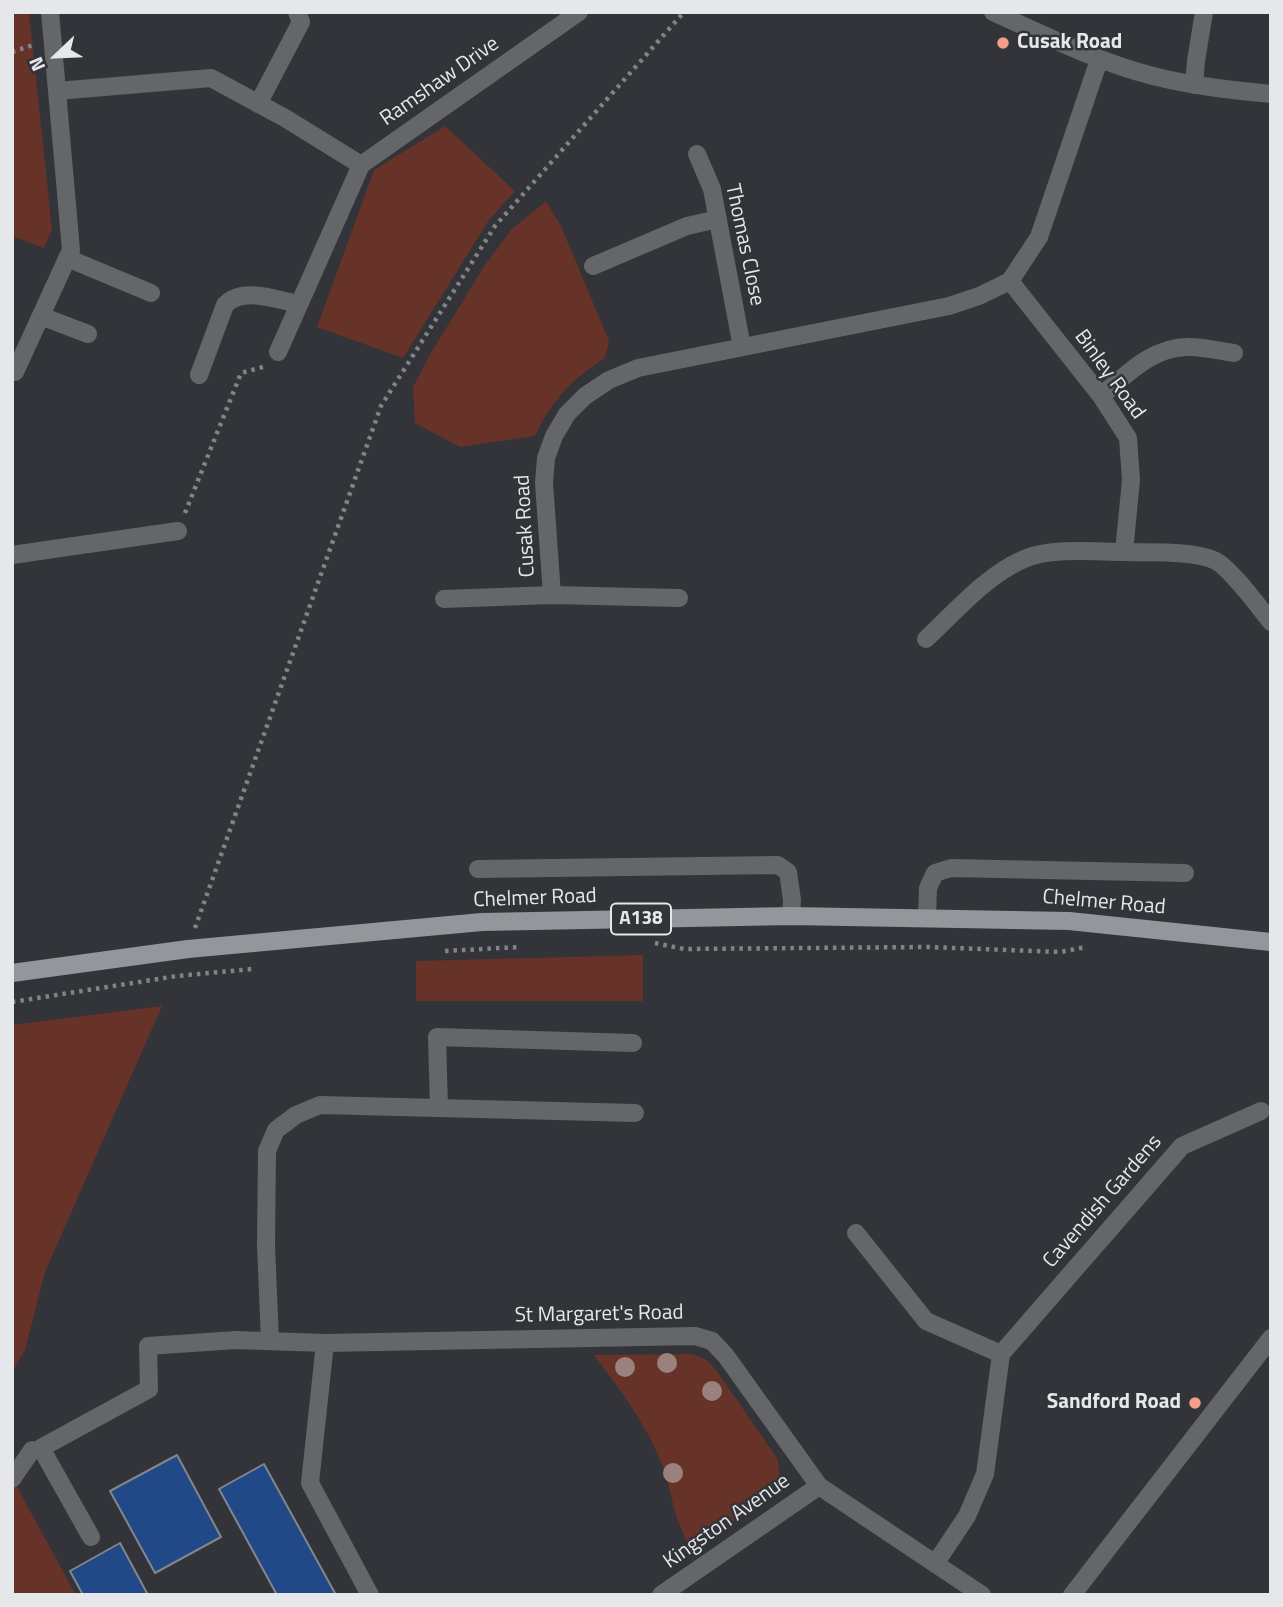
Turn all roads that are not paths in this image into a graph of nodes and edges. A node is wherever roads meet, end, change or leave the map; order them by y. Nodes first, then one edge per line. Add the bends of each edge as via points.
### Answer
1 (50, 12) edge
2 (297, 12) edge
3 (579, 12) edge
4 (993, 12) edge
5 (1204, 12) edge
6 (1099, 60) junction
7 (1194, 85) junction
8 (57, 91) junction
9 (1271, 94) edge
10 (258, 104) junction
11 (696, 154) dead end
12 (360, 165) junction
13 (718, 219) junction
14 (69, 254) junction
15 (593, 266) dead end
16 (1010, 281) junction
17 (150, 293) dead end
18 (299, 304) junction
19 (41, 316) junction
20 (88, 334) dead end
21 (741, 347) junction
22 (278, 352) road end
23 (1234, 353) dead end
24 (12, 371) edge
25 (200, 375) dead end
26 (1101, 396) junction
27 (178, 531) road end
28 (1124, 552) junction
29 (12, 555) edge
30 (552, 594) junction
31 (678, 597) dead end
32 (444, 599) dead end
33 (1271, 622) edge
34 (926, 639) dead end
35 (478, 869) dead end
36 (1185, 873) dead end
37 (791, 916) junction
38 (927, 918) junction
39 (1271, 942) edge
40 (12, 973) edge
41 (633, 1042) dead end
42 (439, 1108) junction
43 (1261, 1111) dead end
44 (635, 1113) dead end
45 (856, 1233) dead end
46 (1271, 1338) edge
47 (270, 1341) junction
48 (325, 1343) junction
49 (1001, 1354) junction
50 (37, 1449) junction
51 (12, 1452) edge
52 (12, 1479) edge
53 (819, 1486) junction
54 (91, 1537) dead end
55 (935, 1564) junction
56 (370, 1595) edge
57 (661, 1595) edge
58 (982, 1595) edge
59 (1072, 1595) edge

1 - 8 street
2 - 10 street via 301,22
3 - 12 street, Ramshaw Drive
4 - 6 street
5 - 7 street
6 - 7 street
6 - 16 street via 1039,237
7 - 9 street
8 - 10 street via 211,78
8 - 14 street
10 - 12 street
11 - 13 street, Thomas Close via 712,189
12 - 18 street
13 - 15 street via 687,226
13 - 21 street, Thomas Close
14 - 17 street
14 - 19 street
16 - 21 street, Cusak Road via 949,306
16 - 26 street, Binley Road
18 - 22 street
18 - 25 street via 243,295 231,298
19 - 20 street
19 - 24 street
21 - 30 street, Cusak Road via 638,368 608,380 567,415 546,458
23 - 26 street via 1189,347 1159,352
26 - 28 street, Binley Road via 1128,438 1131,480
27 - 29 street
28 - 33 street via 1196,555 1217,562
28 - 34 street via 1056,552 1024,558 996,575
30 - 31 street
30 - 32 street
35 - 37 street via 778,865 788,872
36 - 38 street via 951,868 935,873 928,888
37 - 38 main road, Chelmer Road / A138
37 - 40 main road, Chelmer Road / A138 via 482,922 188,949
38 - 39 main road, Chelmer Road / A138 via 1069,921
41 - 42 street via 437,1037
42 - 44 street
42 - 47 street via 320,1105 276,1130 267,1151
43 - 49 street, Cavendish Gardens via 1182,1146
45 - 49 street via 926,1321
46 - 59 street
47 - 48 street, St Margaret's Road
47 - 50 street, St Margaret's Road via 148,1346 149,1389
48 - 53 street, St Margaret's Road via 695,1336 712,1341 726,1356
48 - 56 street via 310,1483
49 - 55 street via 985,1474 967,1516
50 - 51 street
50 - 52 street
50 - 54 street
53 - 55 street, St Margaret's Road
53 - 57 street, Kingston Avenue
55 - 58 street, St Margaret's Road

